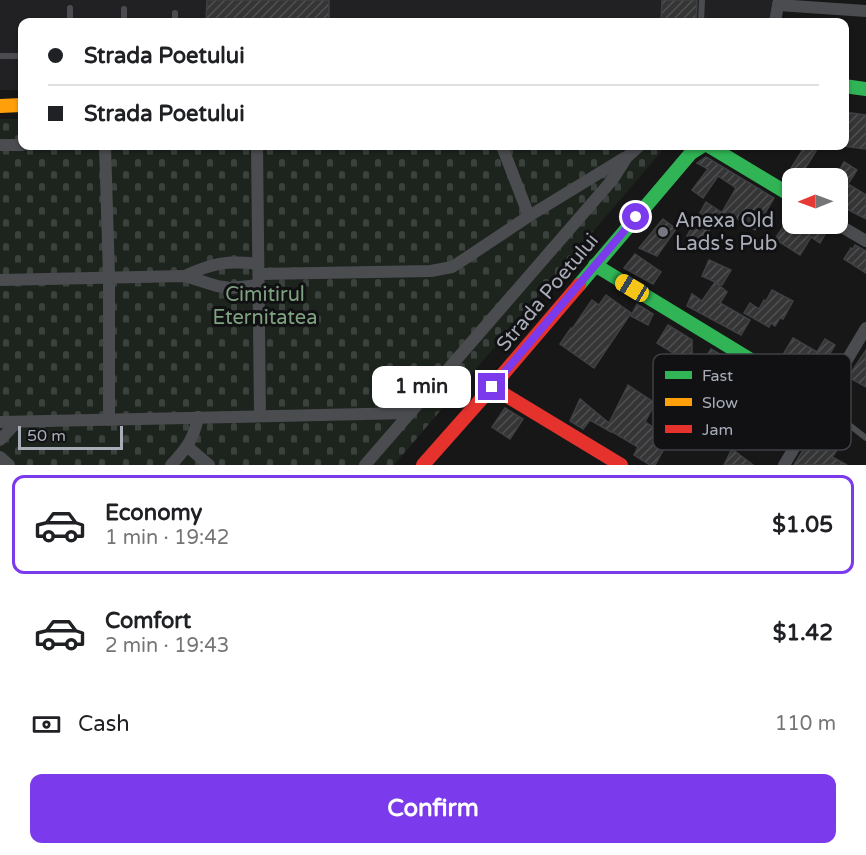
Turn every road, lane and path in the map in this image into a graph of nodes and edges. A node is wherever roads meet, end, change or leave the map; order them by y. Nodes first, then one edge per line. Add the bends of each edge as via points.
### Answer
1 (702, 0) edge
2 (778, 3) edge
3 (70, 8) dead end
4 (124, 9) dead end
5 (866, 11) edge
6 (176, 13) dead end
7 (70, 18) edge
8 (123, 18) edge
9 (175, 18) edge
10 (701, 18) edge
11 (776, 18) edge
12 (18, 56) edge
13 (0, 57) edge
14 (849, 87) edge
15 (866, 89) edge
16 (18, 105) edge
17 (0, 106) edge
18 (0, 145) edge
19 (18, 145) edge
20 (105, 150) edge
21 (257, 150) edge
22 (504, 150) edge
23 (635, 150) edge
24 (693, 150) edge
25 (716, 150) edge
26 (627, 157) junction
27 (782, 190) edge
28 (529, 216) junction
29 (848, 230) edge
30 (866, 241) edge
31 (595, 265) junction
32 (259, 274) junction
33 (108, 276) junction
34 (185, 276) junction
35 (0, 280) edge
36 (866, 328) edge
37 (741, 354) edge
38 (850, 354) edge
39 (492, 387) junction
40 (410, 413) junction
41 (260, 415) junction
42 (198, 417) junction
43 (109, 420) junction
44 (0, 422) edge
45 (17, 422) junction
46 (851, 426) edge
47 (866, 438) edge
48 (0, 440) edge
49 (188, 447) junction
50 (793, 450) edge
51 (0, 457) edge
52 (9, 465) edge
53 (171, 465) edge
54 (209, 465) edge
55 (365, 465) edge
56 (423, 465) edge
57 (621, 465) edge
58 (784, 465) edge

1 - 10 lane
2 - 5 street
2 - 11 street
3 - 7 lane
4 - 8 lane
6 - 9 lane
12 - 13 lane
14 - 15 street
16 - 17 street
18 - 19 street
20 - 33 street
21 - 32 street
22 - 28 street
23 - 26 street
24 - 31 street, Strada Poetului
25 - 27 street
26 - 28 street
26 - 40 street via 613,179
28 - 32 street via 444,269
29 - 30 street
31 - 37 street
31 - 39 street, Strada Poetului
32 - 34 street via 230,288
32 - 34 street via 230,261
32 - 41 street
33 - 34 street
33 - 35 street
33 - 43 street
36 - 38 street
39 - 56 street, Strada Poetului
39 - 57 street
40 - 41 street
40 - 55 street
41 - 42 street
42 - 43 street
42 - 49 street
43 - 45 street
44 - 45 street
45 - 48 street
46 - 47 lane
49 - 53 street
49 - 54 street
50 - 58 street
51 - 52 street

